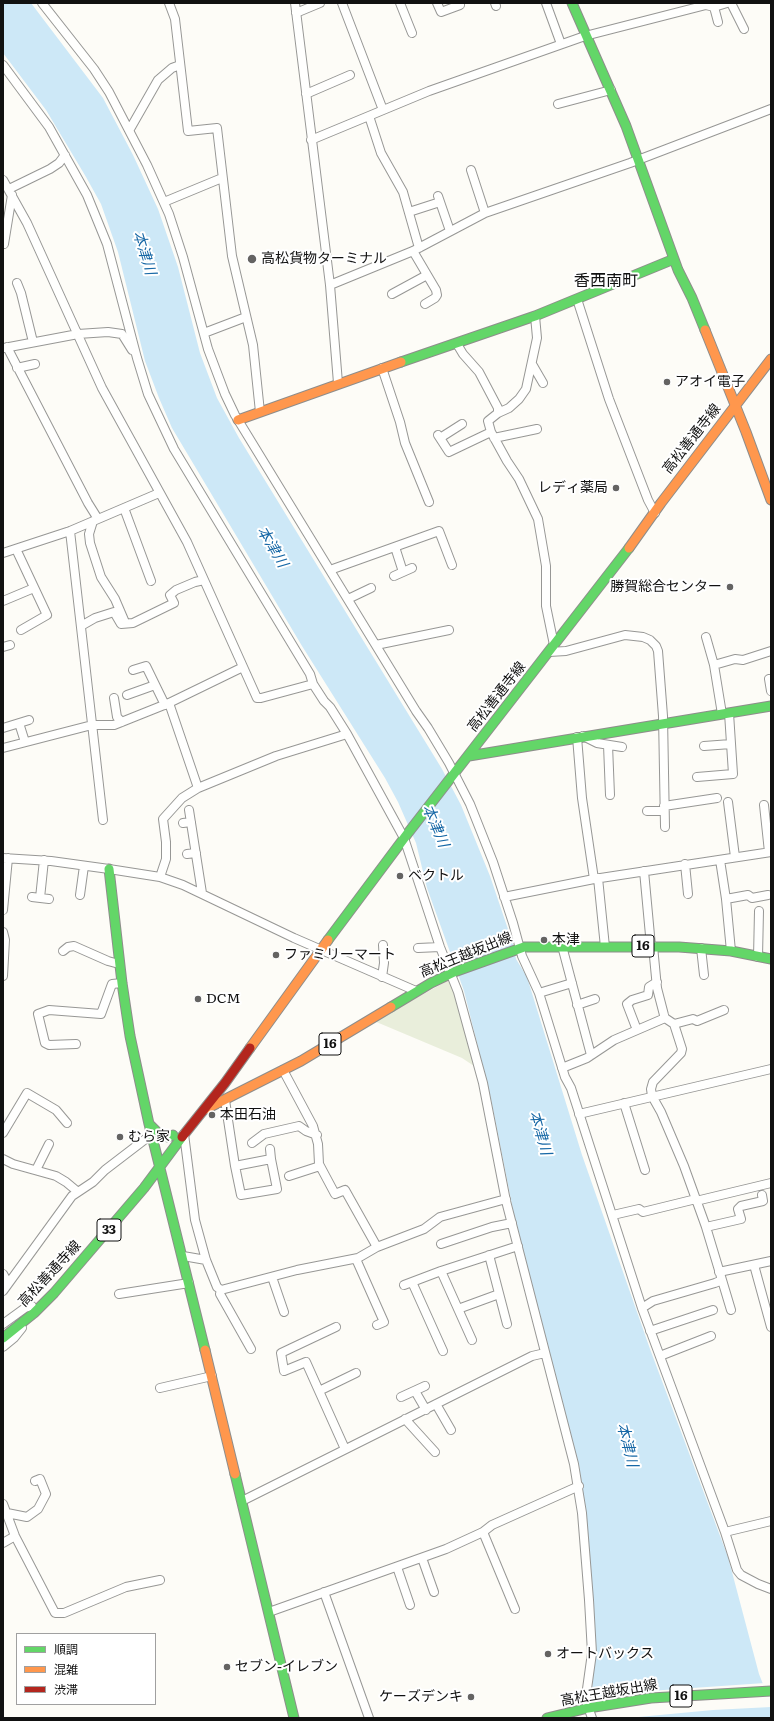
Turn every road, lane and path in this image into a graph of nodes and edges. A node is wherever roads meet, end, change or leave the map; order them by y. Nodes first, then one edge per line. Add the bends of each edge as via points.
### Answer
1 (42, 3) edge
2 (170, 3) edge
3 (295, 3) edge
4 (320, 3) edge
5 (342, 3) edge
6 (400, 3) edge
7 (437, 3) edge
8 (546, 3) edge
9 (572, 3) edge
10 (726, 3) edge
11 (731, 3) edge
12 (460, 5) dead end
13 (714, 7) junction
14 (296, 13) junction
15 (718, 22) dead end
16 (744, 30) dead end
17 (412, 33) dead end
18 (585, 36) junction
19 (561, 44) junction
20 (3, 65) edge
21 (180, 65) junction
22 (350, 75) dead end
23 (611, 90) junction
24 (306, 94) junction
25 (558, 104) dead end
26 (383, 110) junction
27 (771, 110) edge
28 (369, 116) junction
29 (130, 129) junction
30 (311, 140) junction
31 (65, 155) junction
32 (638, 159) junction
33 (471, 170) dead end
34 (222, 178) junction
35 (3, 180) edge
36 (10, 192) junction
37 (164, 202) junction
38 (409, 212) junction
39 (485, 213) junction
40 (450, 231) junction
41 (4, 244) edge
42 (416, 249) junction
43 (674, 259) junction
44 (427, 275) junction
45 (17, 283) dead end
46 (330, 285) junction
47 (392, 294) dead end
48 (577, 299) junction
49 (425, 304) dead end
50 (535, 316) junction
51 (246, 317) junction
52 (204, 333) junction
53 (78, 334) junction
54 (33, 342) junction
55 (457, 344) junction
56 (5, 348) edge
57 (137, 358) junction
58 (771, 360) edge
59 (35, 364) dead end
60 (532, 364) junction
61 (17, 368) junction
62 (382, 368) junction
63 (338, 383) junction
64 (543, 383) dead end
65 (735, 406) junction
66 (260, 412) junction
67 (498, 413) junction
68 (238, 420) junction
69 (462, 424) dead end
70 (537, 429) dead end
71 (492, 435) junction
72 (159, 493) junction
73 (771, 500) edge
74 (429, 502) dead end
75 (124, 508) junction
76 (655, 513) junction
77 (96, 520) junction
78 (70, 531) junction
79 (395, 547) junction
80 (16, 549) junction
81 (3, 553) edge
82 (452, 565) dead end
83 (412, 568) dead end
84 (330, 570) junction
85 (403, 572) junction
86 (394, 576) dead end
87 (204, 580) junction
88 (151, 581) dead end
89 (34, 588) junction
90 (371, 588) dead end
91 (348, 599) junction
92 (3, 602) edge
93 (125, 622) junction
94 (81, 626) junction
95 (21, 630) dead end
96 (449, 630) dead end
97 (706, 637) dead end
98 (376, 645) junction
99 (551, 648) junction
100 (771, 651) edge
101 (714, 666) junction
102 (243, 667) junction
103 (133, 670) dead end
104 (769, 679) dead end
105 (313, 684) junction
106 (155, 685) junction
107 (771, 691) edge
108 (127, 695) dead end
109 (114, 698) dead end
110 (167, 704) junction
111 (771, 706) edge
112 (726, 714) junction
113 (29, 720) dead end
114 (122, 722) junction
115 (19, 723) junction
116 (663, 723) junction
117 (92, 725) junction
118 (3, 728) edge
119 (347, 734) junction
120 (579, 736) junction
121 (25, 742) junction
122 (731, 744) junction
123 (608, 745) junction
124 (704, 746) dead end
125 (622, 747) dead end
126 (3, 748) edge
127 (469, 756) junction
128 (452, 776) junction
129 (697, 777) dead end
130 (198, 788) junction
131 (610, 795) dead end
132 (717, 798) dead end
133 (764, 805) dead end
134 (731, 806) dead end
135 (664, 808) junction
136 (189, 810) dead end
137 (647, 811) dead end
138 (103, 820) dead end
139 (665, 827) dead end
140 (769, 830) edge
141 (406, 835) junction
142 (770, 852) edge
143 (735, 857) junction
144 (5, 858) edge
145 (44, 860) junction
146 (720, 860) junction
147 (685, 864) junction
148 (84, 866) junction
149 (109, 869) junction
150 (644, 870) junction
151 (160, 877) junction
152 (596, 879) junction
153 (202, 893) junction
154 (688, 894) dead end
155 (80, 895) dead end
156 (768, 895) dead end
157 (504, 896) junction
158 (49, 899) dead end
159 (726, 899) junction
160 (3, 910) edge
161 (758, 911) dead end
162 (3, 932) edge
163 (384, 945) dead end
164 (562, 946) junction
165 (652, 946) junction
166 (440, 947) junction
167 (605, 947) junction
168 (418, 948) dead end
169 (701, 948) junction
170 (321, 949) junction
171 (518, 949) junction
172 (63, 951) dead end
173 (731, 951) junction
174 (758, 957) junction
175 (771, 959) edge
176 (119, 964) junction
177 (453, 973) junction
178 (3, 976) edge
179 (704, 976) dead end
180 (382, 977) junction
181 (657, 982) junction
182 (572, 983) junction
183 (122, 984) junction
184 (416, 991) junction
185 (539, 994) junction
186 (594, 999) dead end
187 (577, 1005) junction
188 (724, 1010) dead end
189 (665, 1018) junction
190 (674, 1024) junction
191 (637, 1030) junction
192 (76, 1044) dead end
193 (591, 1056) junction
194 (562, 1068) junction
195 (771, 1069) edge
196 (283, 1070) junction
197 (220, 1087) junction
198 (235, 1095) junction
199 (652, 1096) junction
200 (225, 1100) junction
201 (624, 1103) junction
202 (202, 1111) junction
203 (579, 1114) junction
204 (186, 1118) junction
205 (67, 1123) dead end
206 (149, 1124) junction
207 (3, 1132) edge
208 (152, 1134) junction
209 (184, 1134) junction
210 (173, 1135) junction
211 (317, 1135) junction
212 (252, 1142) dead end
213 (50, 1144) dead end
214 (174, 1147) junction
215 (270, 1149) dead end
216 (158, 1151) junction
217 (3, 1159) edge
218 (271, 1159) junction
219 (235, 1166) junction
220 (320, 1166) junction
221 (159, 1168) junction
222 (36, 1170) junction
223 (645, 1170) dead end
224 (289, 1176) dead end
225 (771, 1183) edge
226 (78, 1192) junction
227 (762, 1195) dead end
228 (506, 1199) junction
229 (696, 1200) junction
230 (613, 1215) junction
231 (512, 1223) junction
232 (706, 1227) junction
233 (440, 1244) dead end
234 (518, 1246) junction
235 (377, 1247) junction
236 (489, 1255) junction
237 (183, 1256) junction
238 (356, 1259) junction
239 (206, 1260) junction
240 (771, 1261) edge
241 (754, 1265) junction
242 (441, 1271) junction
243 (721, 1276) junction
244 (272, 1277) junction
245 (5, 1278) edge
246 (412, 1282) junction
247 (189, 1283) junction
248 (404, 1285) dead end
249 (221, 1290) junction
250 (3, 1291) edge
251 (119, 1294) dead end
252 (499, 1294) junction
253 (642, 1308) junction
254 (33, 1309) junction
255 (458, 1309) junction
256 (713, 1310) dead end
257 (731, 1310) dead end
258 (284, 1312) dead end
259 (3, 1324) edge
260 (507, 1324) dead end
261 (377, 1325) dead end
262 (336, 1327) dead end
263 (771, 1327) edge
264 (3, 1329) edge
265 (650, 1331) junction
266 (711, 1336) dead end
267 (3, 1338) edge
268 (472, 1340) dead end
269 (3, 1347) edge
270 (251, 1349) dead end
271 (443, 1351) dead end
272 (545, 1353) junction
273 (660, 1356) junction
274 (356, 1373) dead end
275 (212, 1376) junction
276 (425, 1386) dead end
277 (160, 1388) dead end
278 (319, 1391) junction
279 (415, 1391) junction
280 (401, 1397) dead end
281 (436, 1404) junction
282 (426, 1410) junction
283 (405, 1420) junction
284 (451, 1430) dead end
285 (346, 1449) junction
286 (435, 1452) dead end
287 (35, 1481) dead end
288 (579, 1486) junction
289 (242, 1501) junction
290 (3, 1504) edge
291 (7, 1513) junction
292 (771, 1521) edge
293 (483, 1532) junction
294 (725, 1532) junction
295 (16, 1536) junction
296 (3, 1543) edge
297 (422, 1558) junction
298 (397, 1567) junction
299 (160, 1580) dead end
300 (771, 1589) edge
301 (324, 1592) junction
302 (434, 1592) dead end
303 (410, 1605) dead end
304 (515, 1609) dead end
305 (269, 1612) junction
306 (771, 1694) edge
307 (591, 1714) edge
308 (294, 1718) edge
309 (370, 1718) edge
310 (547, 1718) edge

1 - 29 street via 94,69
2 - 21 street via 175,19
3 - 14 street
4 - 14 street
5 - 26 street
6 - 17 street
7 - 12 street via 441,12
8 - 19 street
9 - 18 main road
10 - 13 street
11 - 16 street
13 - 15 street
13 - 18 street via 706,5
14 - 24 street
18 - 19 street
18 - 23 main road
19 - 26 street
20 - 31 street via 49,127
21 - 29 street via 172,68 158,80
21 - 34 street via 188,131 217,128
22 - 24 street
23 - 25 street
23 - 32 main road
24 - 30 street
26 - 28 street
27 - 32 street
28 - 30 street
28 - 38 street via 381,153 403,192
29 - 37 street
30 - 46 street
31 - 36 street via 59,163
31 - 57 street via 87,195 107,244
32 - 39 street
32 - 43 main road
33 - 39 street
34 - 37 street
34 - 51 street via 232,256
35 - 36 street
36 - 41 street
36 - 53 street
37 - 52 street via 170,214
38 - 40 street via 439,199
38 - 42 street
39 - 40 street
40 - 42 street
42 - 44 street
42 - 46 street
43 - 48 main road
43 - 65 main road
44 - 47 street
44 - 49 street via 437,295
45 - 54 street
46 - 63 street
48 - 50 main road
48 - 76 street via 609,399
50 - 55 main road
50 - 60 street via 537,338
51 - 52 street
51 - 66 street
52 - 68 street via 225,394
53 - 54 street
53 - 57 street via 122,334
53 - 72 street via 102,388
54 - 56 street
55 - 62 main road
55 - 67 street via 462,354 479,372 498,408
56 - 61 street
57 - 105 street via 148,394 174,449 310,674
58 - 65 main road, 高松善通寺線 / 33
59 - 61 street
60 - 64 street
60 - 67 street via 526,389 509,408
61 - 77 street
62 - 63 main road
62 - 74 street via 405,443
63 - 66 main road
65 - 73 main road
65 - 76 main road, 高松善通寺線 / 33
66 - 68 main road
67 - 71 street via 488,421
68 - 84 street
69 - 71 street via 439,436 448,452
70 - 71 street
71 - 99 street via 519,479 538,519 546,566 546,606
72 - 75 street
72 - 87 street via 187,542
75 - 77 street
75 - 88 street
76 - 99 main road, 高松善通寺線 / 33
77 - 78 street
77 - 93 street via 89,534 90,543 101,577
78 - 80 street
78 - 94 street
79 - 82 street via 439,532
79 - 84 street
79 - 85 street
80 - 81 street
80 - 89 street
83 - 85 street
84 - 91 street
85 - 86 street
87 - 93 street via 176,590 170,595 174,603 133,622
87 - 102 street
89 - 92 street
89 - 95 street via 47,615
90 - 91 street
91 - 98 street
93 - 94 street via 121,624 114,612
94 - 117 street
96 - 98 street
97 - 101 street
98 - 128 street
99 - 116 street via 566,651 625,635 650,640 658,651
99 - 127 main road, 高松善通寺線 / 33
100 - 101 street
101 - 112 street
102 - 105 street via 257,698
102 - 110 street
103 - 106 street via 146,666
104 - 107 street
105 - 119 street
106 - 108 street
106 - 110 street
109 - 114 street via 117,717
110 - 114 street
110 - 130 street
111 - 112 main road
112 - 116 main road
112 - 122 street
113 - 115 street
114 - 117 street via 114,726
115 - 118 street
115 - 121 street
116 - 120 main road
116 - 135 street
117 - 121 street
117 - 138 street
119 - 130 street via 276,756
119 - 141 street
120 - 123 street
120 - 127 main road
120 - 152 street via 582,798
121 - 126 street
122 - 124 street
122 - 129 street via 733,774
123 - 125 street
123 - 131 street
127 - 128 main road, 高松善通寺線 / 33
128 - 141 main road, 高松善通寺線 / 33
128 - 157 street via 477,821
130 - 151 street via 182,798 163,818 166,859
132 - 135 street
133 - 140 street
134 - 143 street via 728,835
135 - 137 street
135 - 139 street
136 - 153 street via 187,823
140 - 142 street
141 - 166 street
141 - 170 main road, 高松善通寺線 / 33
142 - 143 street
143 - 146 street
144 - 145 street
144 - 160 street
145 - 148 street
145 - 158 street via 36,898
146 - 147 street
146 - 159 street
147 - 150 street
147 - 154 street
148 - 149 street
148 - 155 street
149 - 151 street
149 - 176 main road
150 - 152 street
150 - 165 street
151 - 153 street
152 - 157 street
152 - 167 street
153 - 170 street
156 - 159 street
157 - 171 street via 513,922
159 - 173 street
161 - 174 street
162 - 178 street
163 - 180 street
164 - 167 main road, 高松王越坂出線 / 16
164 - 171 main road, 高松王越坂出線 / 16
164 - 182 street
165 - 167 main road, 高松王越坂出線 / 16
165 - 169 main road, 高松王越坂出線 / 16
165 - 181 street
166 - 168 street
166 - 177 street
169 - 173 main road, 高松王越坂出線 / 16
169 - 179 street
170 - 180 street
170 - 197 main road, 高松善通寺線 / 33
171 - 177 main road, 高松王越坂出線 / 16
171 - 185 street
172 - 176 street via 74,946 108,962
173 - 174 main road, 高松王越坂出線 / 16
174 - 175 main road, 高松王越坂出線 / 16
176 - 183 main road
177 - 184 main road, 高松王越坂出線 / 16
177 - 228 street via 483,1083
180 - 184 street
181 - 189 street
181 - 191 street via 649,987 648,995 627,1004
182 - 185 street
182 - 187 street
183 - 192 street via 112,984 101,1014 49,1010 38,1014 45,1043
183 - 206 main road
184 - 196 main road, 高松王越坂出線 / 16 via 316,1053
185 - 194 street
186 - 187 street
187 - 193 street
188 - 190 street via 697,1021 693,1019
189 - 190 street
189 - 191 street
190 - 199 street via 681,1053 653,1082
191 - 193 street via 614,1040
193 - 194 street
194 - 203 street
195 - 199 street
196 - 198 main road, 高松王越坂出線 / 16
196 - 211 street
197 - 198 main road
197 - 200 main road
197 - 202 main road, 高松善通寺線 / 33
197 - 204 main road, 高松善通寺線 / 33
198 - 200 main road, 高松王越坂出線 / 16
199 - 201 street
199 - 229 street via 661,1112
200 - 202 main road, 高松王越坂出線 / 16
200 - 219 street
201 - 203 street
201 - 223 street
202 - 204 main road, 高松善通寺線 / 33
202 - 209 main road, 高松善通寺線 / 33
203 - 230 street
204 - 210 main road, 高松善通寺線 / 33
205 - 207 street via 56,1110 27,1093
206 - 208 main road
206 - 210 main road via 159,1134 168,1137
208 - 216 main road
208 - 226 street
209 - 214 main road, 高松善通寺線 / 33
209 - 239 street via 195,1220
210 - 216 main road, 高松善通寺線 / 33
211 - 212 street via 299,1126 264,1134
211 - 220 street
213 - 222 street
214 - 216 main road via 167,1152
214 - 221 main road, 高松善通寺線 / 33
215 - 218 street
216 - 221 main road
216 - 254 main road, 高松善通寺線 / 33 via 140,1185 105,1229
217 - 222 street
218 - 219 street
218 - 219 street via 279,1189 241,1199
220 - 224 street
220 - 235 street via 335,1194 345,1190
221 - 237 main road
221 - 254 main road, 高松善通寺線 / 33 via 81,1263 54,1293
222 - 226 street via 56,1176
225 - 229 street
226 - 245 street
227 - 232 street via 763,1201 738,1209 741,1219
228 - 231 street
228 - 235 street via 440,1218 424,1229
229 - 230 street via 643,1212 639,1209
229 - 232 street
230 - 253 street
231 - 233 street
231 - 234 street
232 - 243 street
234 - 236 street
234 - 272 street
235 - 238 street
236 - 242 street
236 - 252 street
237 - 239 street
237 - 247 main road
238 - 244 street
238 - 261 street via 384,1322
239 - 249 street via 217,1287
240 - 241 street
241 - 243 street
241 - 263 street
242 - 246 street
242 - 255 street
243 - 253 street via 716,1283 653,1301
243 - 257 street
244 - 249 street
244 - 258 street
245 - 250 street
246 - 248 street
246 - 271 street
247 - 251 street
247 - 275 main road
249 - 270 street via 220,1294
252 - 255 street
252 - 260 street
253 - 265 street
254 - 259 street via 26,1308
254 - 264 main road, 高松善通寺線 / 33
254 - 267 main road, 高松善通寺線 / 33
254 - 269 street via 14,1338
255 - 268 street
256 - 265 street
262 - 278 street via 281,1353 284,1371 306,1362
265 - 273 street
266 - 273 street
272 - 281 street via 532,1356
272 - 288 street
273 - 294 street
274 - 278 street
275 - 277 street
275 - 289 main road
276 - 279 street
278 - 285 street
279 - 280 street
279 - 282 street
281 - 282 street
281 - 284 street
282 - 283 street
283 - 285 street
283 - 286 street
285 - 289 street
287 - 291 street via 40,1479 46,1494 38,1509 27,1517
288 - 293 street via 492,1525
288 - 307 street via 591,1645 586,1696
289 - 305 main road
290 - 291 street
291 - 295 street
292 - 294 street
293 - 297 street via 446,1550
293 - 304 street
294 - 300 street via 737,1570 741,1575
295 - 296 street
295 - 299 street via 55,1613 64,1613 126,1587
297 - 298 street
297 - 302 street
298 - 301 street
298 - 303 street
301 - 305 street
301 - 309 street
305 - 308 main road
306 - 307 main road, 高松王越坂出線 / 16
307 - 310 main road, 高松王越坂出線 / 16

